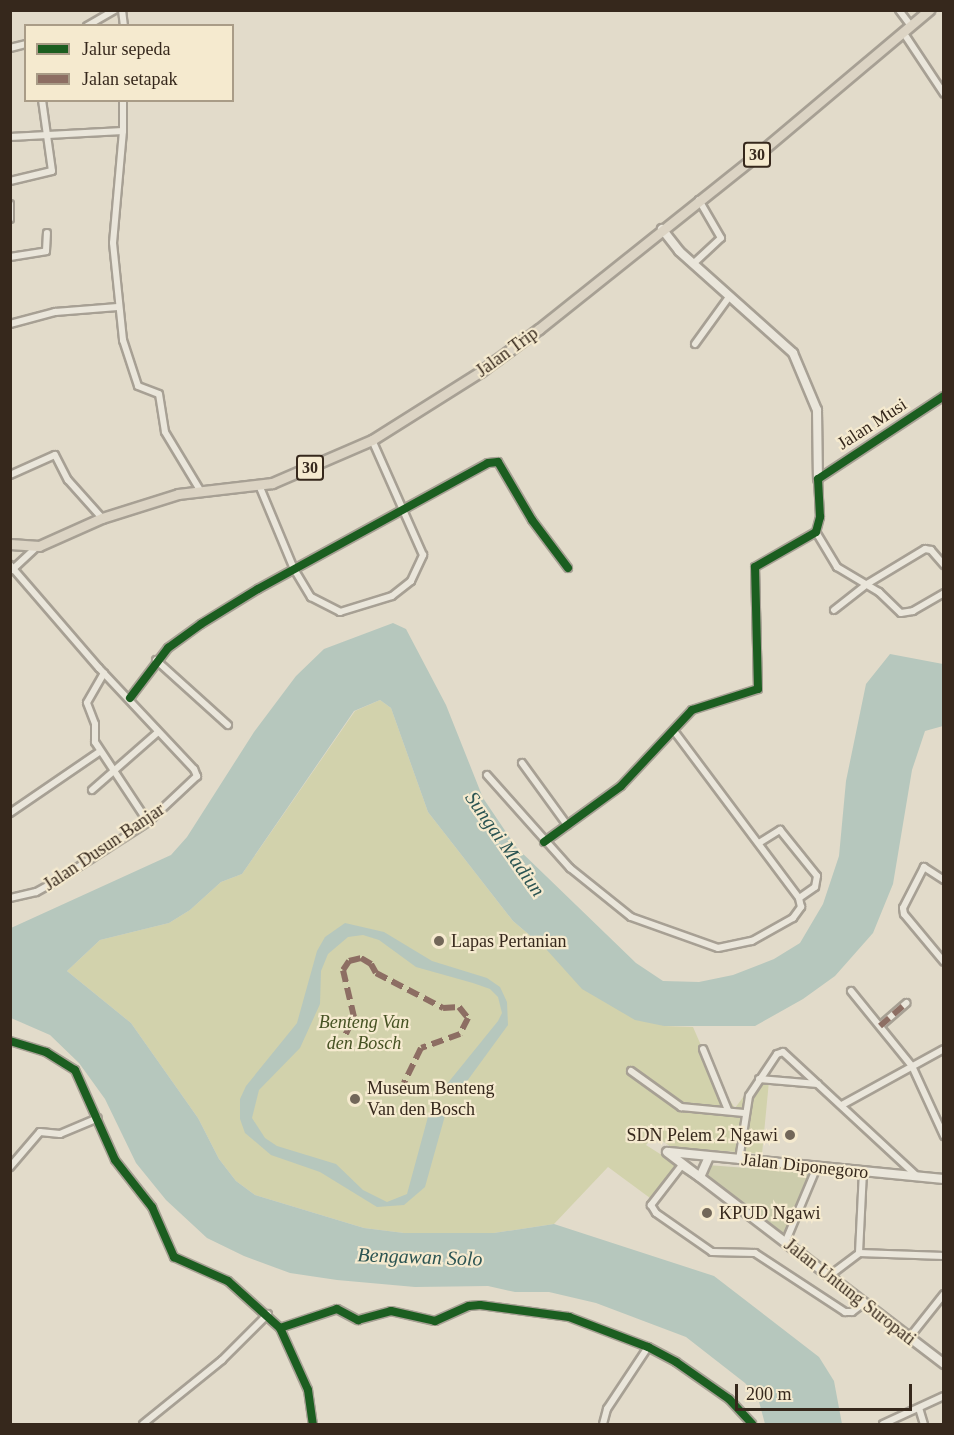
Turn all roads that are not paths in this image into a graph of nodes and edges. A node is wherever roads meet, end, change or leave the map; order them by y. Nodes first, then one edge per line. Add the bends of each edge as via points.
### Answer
1 (115, 10) edge
2 (899, 10) edge
3 (929, 10) edge
4 (90, 24) edge
5 (911, 26) junction
6 (903, 32) junction
7 (944, 94) edge
8 (42, 102) edge
9 (123, 102) edge
10 (123, 131) junction
11 (49, 135) junction
12 (10, 137) edge
13 (10, 181) edge
14 (699, 200) junction
15 (10, 204) edge
16 (10, 219) edge
17 (662, 229) junction
18 (46, 233) dead end
19 (10, 257) edge
20 (693, 264) junction
21 (729, 297) junction
22 (118, 307) junction
23 (10, 324) edge
24 (695, 344) dead end
25 (944, 396) edge
26 (372, 440) junction
27 (10, 475) edge
28 (818, 479) junction
29 (260, 485) junction
30 (200, 490) junction
31 (401, 512) junction
32 (102, 518) junction
33 (816, 532) junction
34 (10, 544) edge
35 (39, 546) junction
36 (944, 565) edge
37 (12, 568) edge
38 (568, 568) dead end
39 (294, 569) junction
40 (867, 584) junction
41 (944, 593) edge
42 (834, 610) dead end
43 (156, 660) junction
44 (104, 673) junction
45 (130, 698) junction
46 (228, 725) dead end
47 (158, 732) junction
48 (675, 732) junction
49 (99, 752) junction
50 (522, 763) dead end
51 (115, 773) junction
52 (488, 775) dead end
53 (92, 790) dead end
54 (10, 813) edge
55 (148, 822) junction
56 (567, 825) junction
57 (544, 842) junction
58 (759, 843) junction
59 (944, 880) edge
60 (10, 898) edge
61 (799, 898) junction
62 (944, 962) edge
63 (851, 991) dead end
64 (906, 1004) dead end
65 (880, 1026) junction
66 (10, 1041) edge
67 (703, 1049) dead end
68 (944, 1049) edge
69 (912, 1066) junction
70 (631, 1071) dead end
71 (759, 1079) junction
72 (819, 1084) junction
73 (842, 1105) junction
74 (728, 1110) junction
75 (744, 1113) junction
76 (98, 1118) junction
77 (944, 1136) edge
78 (667, 1152) joint
79 (709, 1157) junction
80 (739, 1160) junction
81 (682, 1165) junction
82 (10, 1167) edge
83 (817, 1167) junction
84 (863, 1172) junction
85 (917, 1176) junction
86 (700, 1177) junction
87 (944, 1179) edge
88 (785, 1243) junction
89 (859, 1253) junction
90 (944, 1256) edge
91 (829, 1276) junction
92 (944, 1294) edge
93 (864, 1303) junction
94 (267, 1314) junction
95 (280, 1328) junction
96 (909, 1338) junction
97 (648, 1347) junction
98 (944, 1364) edge
99 (943, 1396) edge
100 (919, 1408) junction
101 (885, 1424) edge
102 (143, 1425) edge
103 (313, 1425) edge
104 (603, 1425) edge
105 (752, 1425) edge
106 (924, 1425) edge

1 - 4 street
2 - 5 street
3 - 5 highway, Jalan Trip / 30
5 - 6 highway, Jalan Trip / 30
6 - 7 street
6 - 14 highway, Jalan Trip / 30
8 - 11 street
9 - 10 street
10 - 11 street
10 - 22 street via 114,234
11 - 12 street
11 - 13 street via 52,171
14 - 17 highway, Jalan Trip / 30
14 - 20 street via 721,238
15 - 16 street
17 - 20 main road
17 - 26 highway, Jalan Trip / 30 via 574,302 480,372
18 - 19 street via 46,251
20 - 21 main road
21 - 24 street
21 - 28 main road via 789,346 799,364 819,420
22 - 23 street via 55,312
22 - 30 street via 123,340 138,386 159,394 165,432
25 - 28 street, Jalan Musi
26 - 29 highway, Jalan Trip / 30 via 302,472
26 - 31 street
27 - 32 street via 55,455 68,480
28 - 33 street via 820,517
29 - 30 highway, Jalan Trip / 30
29 - 39 street
30 - 32 highway, Jalan Trip / 30
31 - 38 street via 488,463 498,462 531,520
31 - 39 street
31 - 39 street via 423,555 411,581 392,596 340,612 307,593
32 - 35 highway, Jalan Trip / 30
33 - 40 street via 837,567
33 - 48 street via 754,567 759,687 699,706
34 - 35 highway, Jalan Trip / 30
35 - 37 street
36 - 40 street via 926,549
37 - 44 street, Jalan Dusun Banjar
39 - 43 street via 201,624
40 - 41 street via 904,614
40 - 42 street
43 - 45 street
43 - 46 street
44 - 45 street, Jalan Dusun Banjar
44 - 49 street via 86,706 94,721
45 - 47 street, Jalan Dusun Banjar
47 - 51 street
47 - 55 street, Jalan Dusun Banjar via 197,776
48 - 56 street via 621,786
48 - 58 street
49 - 51 street
49 - 54 street
50 - 56 street
51 - 53 street
51 - 55 street
52 - 57 street
55 - 60 street, Jalan Dusun Banjar via 58,880 36,892
56 - 57 street
57 - 61 street via 590,886 631,917 718,948 752,941 776,929 799,912
58 - 61 street
58 - 61 street via 780,830 817,876 815,887
59 - 62 street via 924,867 903,908
63 - 65 street
64 - 65 street
65 - 69 street
66 - 76 street via 46,1052 75,1070
67 - 74 street
68 - 69 street
69 - 73 street
69 - 77 street
70 - 74 street via 676,1105
71 - 72 street
71 - 72 street via 777,1054 783,1052
71 - 75 street
72 - 73 street
73 - 85 street
74 - 75 street
75 - 80 street
76 - 82 street via 60,1134 40,1132
76 - 94 street via 115,1160 152,1207 174,1257 228,1281
78 - 79 street, Jalan Diponegoro
78 - 81 street, Jalan Untung Suropati
79 - 80 street, Jalan Diponegoro
79 - 86 street
80 - 83 street, Jalan Diponegoro
81 - 86 main road, Jalan Untung Suropati
81 - 93 street via 651,1205 656,1213 712,1252 755,1253 845,1312
83 - 84 street, Jalan Diponegoro
83 - 88 street
84 - 85 street, Jalan Diponegoro
84 - 89 street
85 - 87 street, Jalan Diponegoro
86 - 88 street, Jalan Untung Suropati
88 - 91 street, Jalan Untung Suropati
89 - 90 street
89 - 91 street
91 - 93 street, Jalan Untung Suropati
92 - 96 street
93 - 96 street, Jalan Untung Suropati
94 - 95 street
94 - 102 street via 215,1366
95 - 97 street via 337,1309 358,1320 391,1311 435,1321 480,1305 569,1317
95 - 103 street via 308,1390
96 - 98 street, Jalan Untung Suropati
97 - 104 street via 607,1409
97 - 105 street via 729,1399
99 - 100 street
100 - 101 street
100 - 106 street

